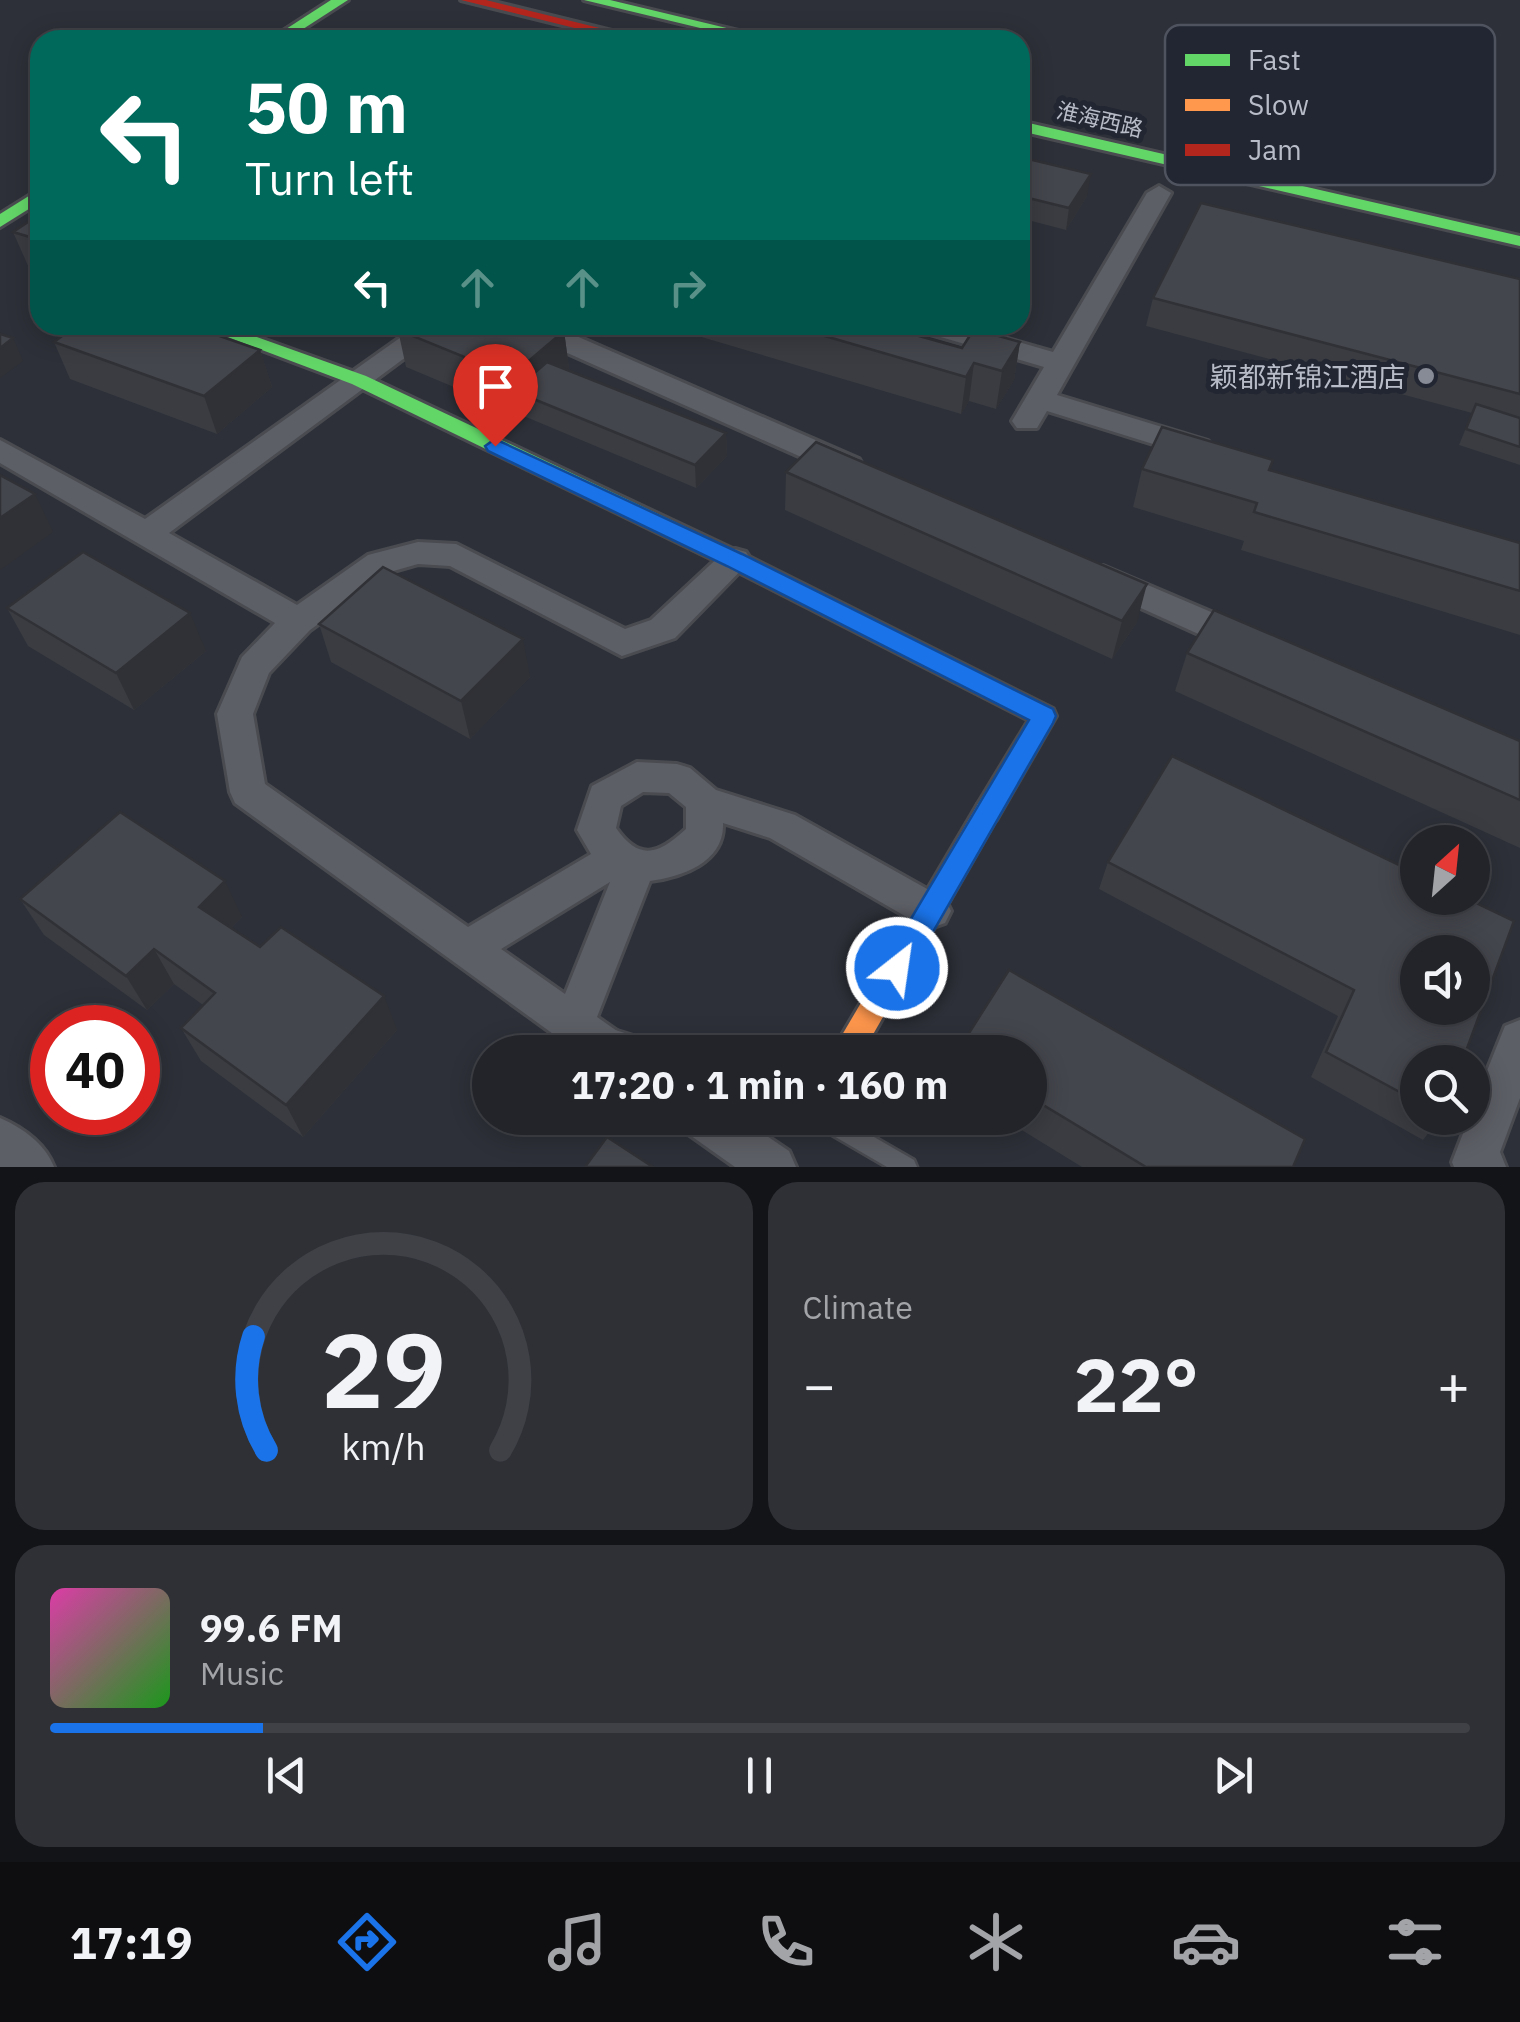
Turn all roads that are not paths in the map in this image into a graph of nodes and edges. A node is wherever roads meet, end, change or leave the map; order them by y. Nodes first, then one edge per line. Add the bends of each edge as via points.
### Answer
1 (341, 0) edge
2 (468, 0) edge
3 (591, 0) edge
4 (292, 30) edge
5 (599, 30) edge
6 (724, 30) edge
7 (1030, 128) edge
8 (1165, 159) edge
9 (1277, 185) edge
10 (1159, 193) dead end
11 (30, 201) edge
12 (0, 222) edge
13 (1520, 241) edge
14 (233, 335) edge
15 (422, 335) edge
16 (551, 335) edge
17 (964, 335) edge
18 (1061, 363) junction
19 (358, 380) junction
20 (0, 450) edge
21 (1229, 458) edge
22 (871, 476) edge
23 (146, 534) junction
24 (734, 560) junction
25 (1069, 563) edge
26 (298, 621) junction
27 (1268, 650) edge
28 (704, 802) junction
29 (626, 863) junction
30 (930, 911) junction
31 (466, 949) junction
32 (573, 1024) junction
33 (588, 1035) edge
34 (606, 1035) edge
35 (857, 1035) edge
36 (1520, 1040) edge
37 (727, 1135) edge
38 (851, 1135) edge
39 (0, 1140) edge
40 (32, 1167) edge
41 (772, 1167) edge
42 (907, 1167) edge
43 (1484, 1167) edge

1 - 4 street
2 - 5 street
3 - 6 street
7 - 8 street, 淮海西路
9 - 13 street, 淮海西路
10 - 18 street
11 - 12 street
14 - 19 street
15 - 19 street
16 - 22 street
17 - 18 street
18 - 21 street via 1034,410
19 - 23 street
19 - 24 street
20 - 23 street
23 - 26 street
24 - 26 street via 663,629 622,643 456,555 418,553 379,563
24 - 30 street via 1044,716
25 - 27 street
26 - 31 street via 254,666 235,714 248,792
28 - 29 street via 704,835 678,861
28 - 29 street via 677,778 637,777 605,797 596,830
28 - 30 street via 782,826
29 - 31 street
29 - 32 street
30 - 35 street
31 - 32 street
32 - 33 street
32 - 34 lane
36 - 43 street via 1474,1162
37 - 41 street
38 - 42 lane
39 - 40 street

